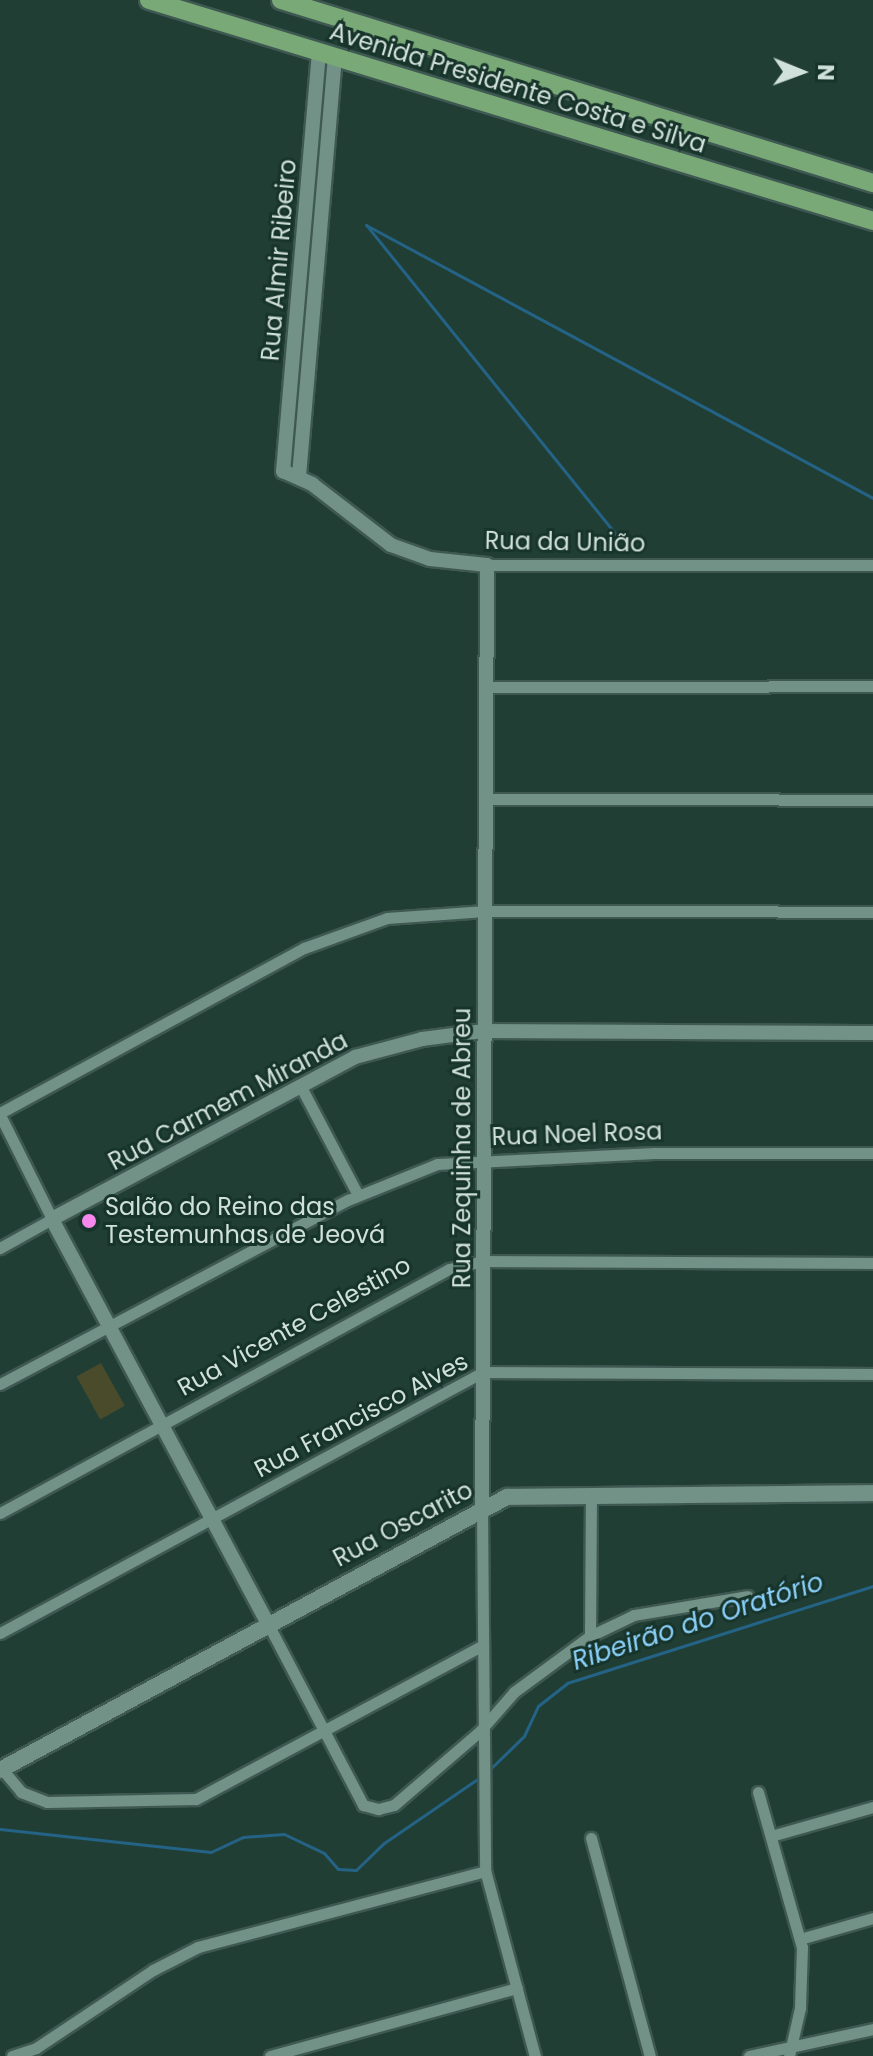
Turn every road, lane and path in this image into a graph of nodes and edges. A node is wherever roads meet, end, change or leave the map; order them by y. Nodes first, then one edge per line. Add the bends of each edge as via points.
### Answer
1 (149, 0) edge
2 (281, 0) edge
3 (327, 55) junction
4 (873, 183) edge
5 (873, 221) edge
6 (283, 471) joint
7 (299, 476) junction
8 (487, 565) junction
9 (873, 565) edge
10 (873, 686) edge
11 (487, 687) junction
12 (486, 799) junction
13 (873, 800) edge
14 (485, 911) junction
15 (873, 912) edge
16 (484, 1031) junction
17 (873, 1033) edge
18 (301, 1087) junction
19 (0, 1114) edge
20 (873, 1153) edge
21 (484, 1159) junction
22 (358, 1195) junction
23 (52, 1219) junction
24 (0, 1248) edge
25 (483, 1261) junction
26 (873, 1263) edge
27 (109, 1326) junction
28 (483, 1372) junction
29 (873, 1374) edge
30 (0, 1384) edge
31 (160, 1425) junction
32 (873, 1493) edge
33 (591, 1494) junction
34 (482, 1510) junction
35 (0, 1513) edge
36 (211, 1521) junction
37 (747, 1596) dead end
38 (267, 1622) junction
39 (0, 1633) edge
40 (590, 1636) junction
41 (480, 1647) junction
42 (480, 1731) junction
43 (324, 1732) junction
44 (1, 1770) edge
45 (758, 1792) dead end
46 (873, 1807) edge
47 (771, 1836) junction
48 (591, 1838) dead end
49 (485, 1871) junction
50 (873, 1918) edge
51 (800, 1939) junction
52 (517, 1988) junction
53 (873, 2029) edge
54 (790, 2052) edge
55 (28, 2054) edge
56 (12, 2056) edge
57 (270, 2056) edge
58 (535, 2056) edge
59 (650, 2056) edge
60 (749, 2056) edge

1 - 3 highway, Avenida Presidente Costa e Silva
2 - 4 highway, Avenida Presidente Costa e Silva
3 - 5 highway, Avenida Presidente Costa e Silva
3 - 6 street, Rua Almir Ribeiro
3 - 7 street, Rua Almir Ribeiro
6 - 7 street, Rua da União
7 - 8 street, Rua da União via 391,545 430,559
8 - 9 street, Rua da União
8 - 11 street, Rua Zequinha de Abreu
10 - 11 street
11 - 12 street, Rua Zequinha de Abreu
12 - 13 street
12 - 14 street, Rua Zequinha de Abreu
14 - 15 street
14 - 16 street, Rua Zequinha de Abreu
14 - 19 street via 387,918 319,942
16 - 17 street, Rua Carmem Miranda
16 - 18 street, Rua Carmem Miranda via 369,1053
16 - 21 street, Rua Zequinha de Abreu
18 - 22 street
18 - 23 street, Rua Carmem Miranda
19 - 23 street
20 - 21 street, Rua Noel Rosa
21 - 22 street, Rua Noel Rosa via 417,1170
21 - 25 street, Rua Zequinha de Abreu
22 - 27 street, Rua Noel Rosa
23 - 24 street, Rua Carmem Miranda
23 - 27 street
25 - 26 street, Rua Vicente Celestino
25 - 28 street, Rua Zequinha de Abreu
25 - 31 street, Rua Vicente Celestino via 426,1279
27 - 30 street, Rua Noel Rosa
27 - 31 street
28 - 29 street, Rua Francisco Alves
28 - 34 street, Rua Zequinha de Abreu
28 - 36 street, Rua Francisco Alves
31 - 35 street, Rua Vicente Celestino
31 - 36 street
32 - 33 main road, Rua Oscarito
33 - 34 main road, Rua Oscarito via 516,1495
33 - 40 street
34 - 38 main road, Rua Oscarito
34 - 41 street, Rua Zequinha de Abreu
36 - 38 street
36 - 39 street, Rua Francisco Alves
37 - 40 street via 634,1615
38 - 43 street
38 - 44 main road, Rua Oscarito
40 - 42 street via 514,1692
41 - 42 street, Rua Zequinha de Abreu
41 - 43 street
42 - 43 street via 394,1805 363,1805
42 - 49 street, Rua Zequinha de Abreu
43 - 44 street via 196,1799 47,1802 21,1792
45 - 47 street
46 - 47 street
47 - 51 street
48 - 59 street
49 - 52 street, Rua Zequinha de Abreu
49 - 55 street via 198,1947 153,1970
50 - 51 street
51 - 54 street via 800,2008
52 - 57 street
52 - 58 street, Rua Zequinha de Abreu
53 - 54 street
54 - 60 street
55 - 56 street

